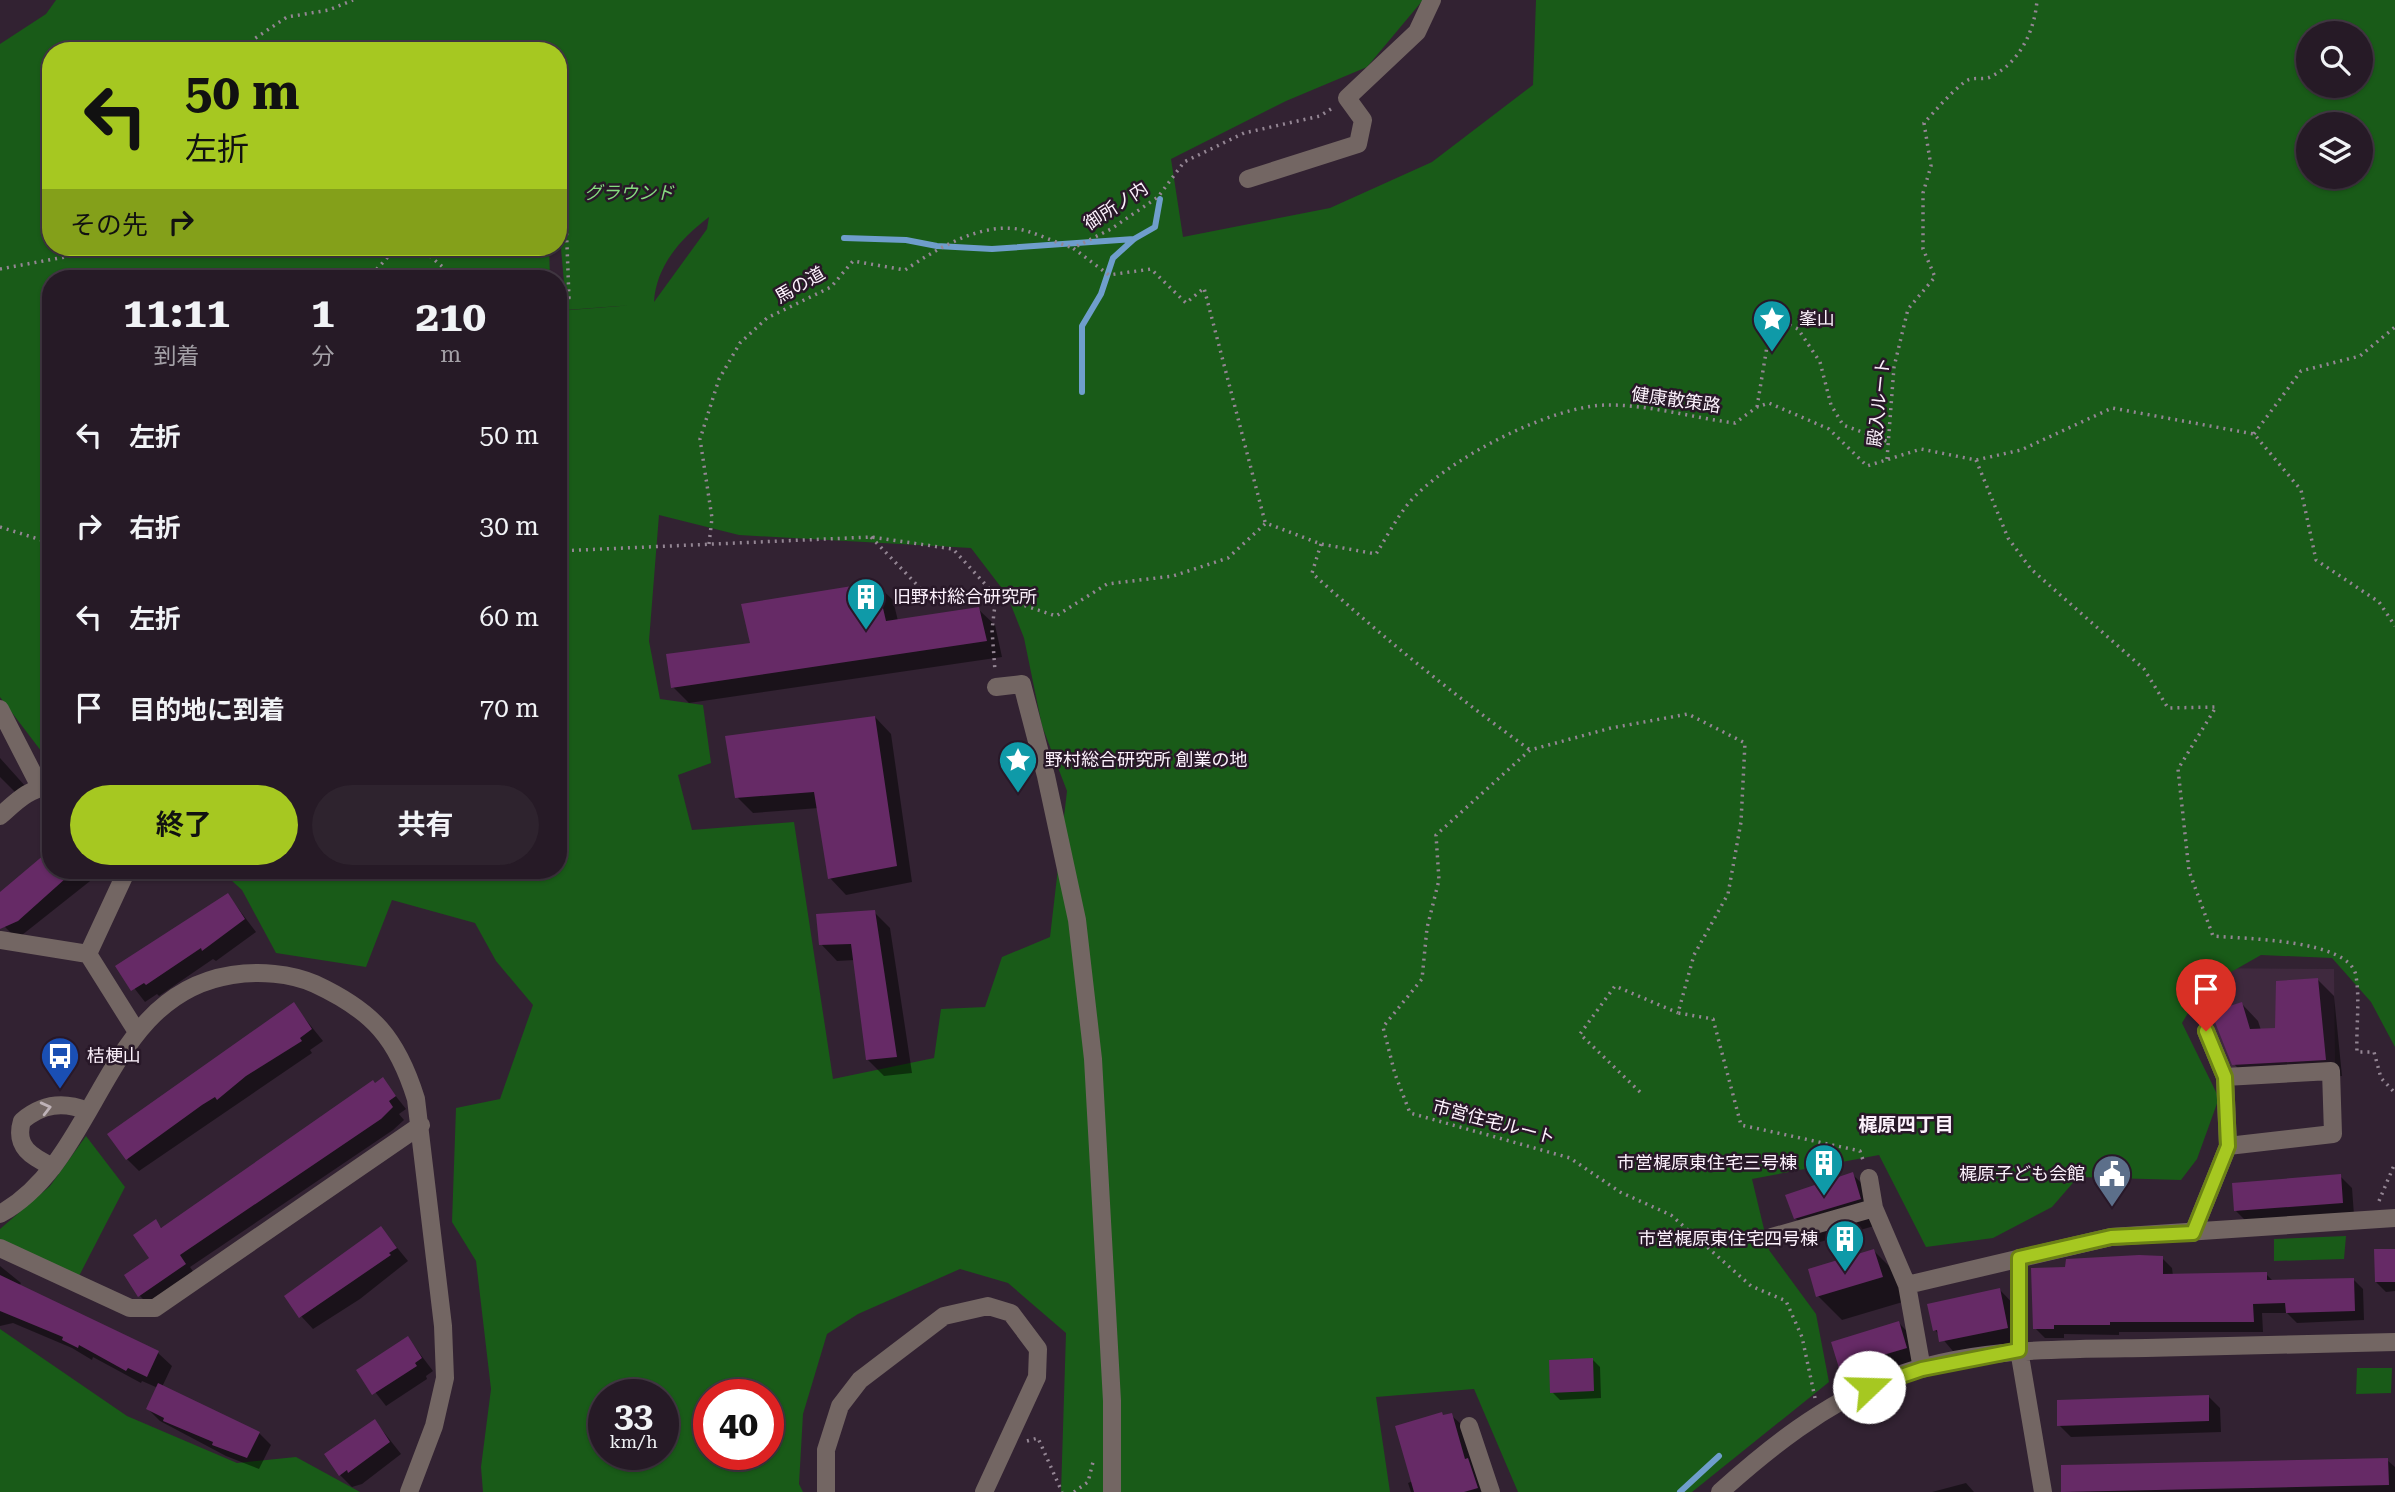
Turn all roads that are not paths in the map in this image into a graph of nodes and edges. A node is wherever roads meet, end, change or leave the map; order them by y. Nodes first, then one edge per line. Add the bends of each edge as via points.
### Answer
1 (1432, 0) edge
2 (1248, 179) dead end
3 (996, 687) road end
4 (0, 709) edge
5 (42, 783) edge
6 (42, 790) edge
7 (0, 816) edge
8 (123, 879) edge
9 (0, 940) edge
10 (88, 954) junction
11 (2206, 1031) dead end
12 (137, 1032) junction
13 (2225, 1077) junction
14 (87, 1111) junction
15 (421, 1125) junction
16 (2228, 1146) junction
17 (53, 1167) junction
18 (1869, 1178) road end
19 (1874, 1208) junction
20 (0, 1214) edge
21 (2395, 1218) edge
22 (2193, 1233) junction
23 (1772, 1237) dead end
24 (0, 1248) edge
25 (2019, 1258) junction
26 (1907, 1285) junction
27 (2395, 1342) edge
28 (2019, 1350) junction
29 (1922, 1369) junction
30 (1469, 1426) dead end
31 (409, 1492) edge
32 (826, 1492) edge
33 (984, 1492) edge
34 (1112, 1492) edge
35 (1492, 1492) edge
36 (1720, 1492) edge
37 (2043, 1492) edge

1 - 2 street via 1417,32 1348,98 1363,120 1359,144
3 - 34 street via 1022,684 1077,920 1094,1071 1112,1401
4 - 5 street
6 - 7 street
8 - 10 street
9 - 10 street
10 - 12 street
11 - 13 street
12 - 14 street
12 - 15 street via 175,995 205,980 256,972 306,980 361,1008 379,1027 407,1071
13 - 16 street
13 - 16 street via 2331,1071 2333,1134
14 - 17 street
17 -> 14 street via 22,1146 22,1121 48,1105 73,1105
15 - 24 street via 155,1308 130,1308
15 - 31 street via 445,1378 434,1426
16 - 22 street
17 - 20 street via 44,1181
18 - 19 street
19 - 23 street
19 - 26 street
21 - 22 street
22 - 25 street via 2111,1237
25 - 26 street
25 - 28 street
26 - 29 street
27 - 28 street
28 - 29 street
28 - 37 street
29 - 36 street via 1850,1395 1760,1455
30 - 35 street
32 - 33 street via 827,1450 840,1406 860,1380 944,1316 988,1306 1011,1313 1038,1349 1037,1377

